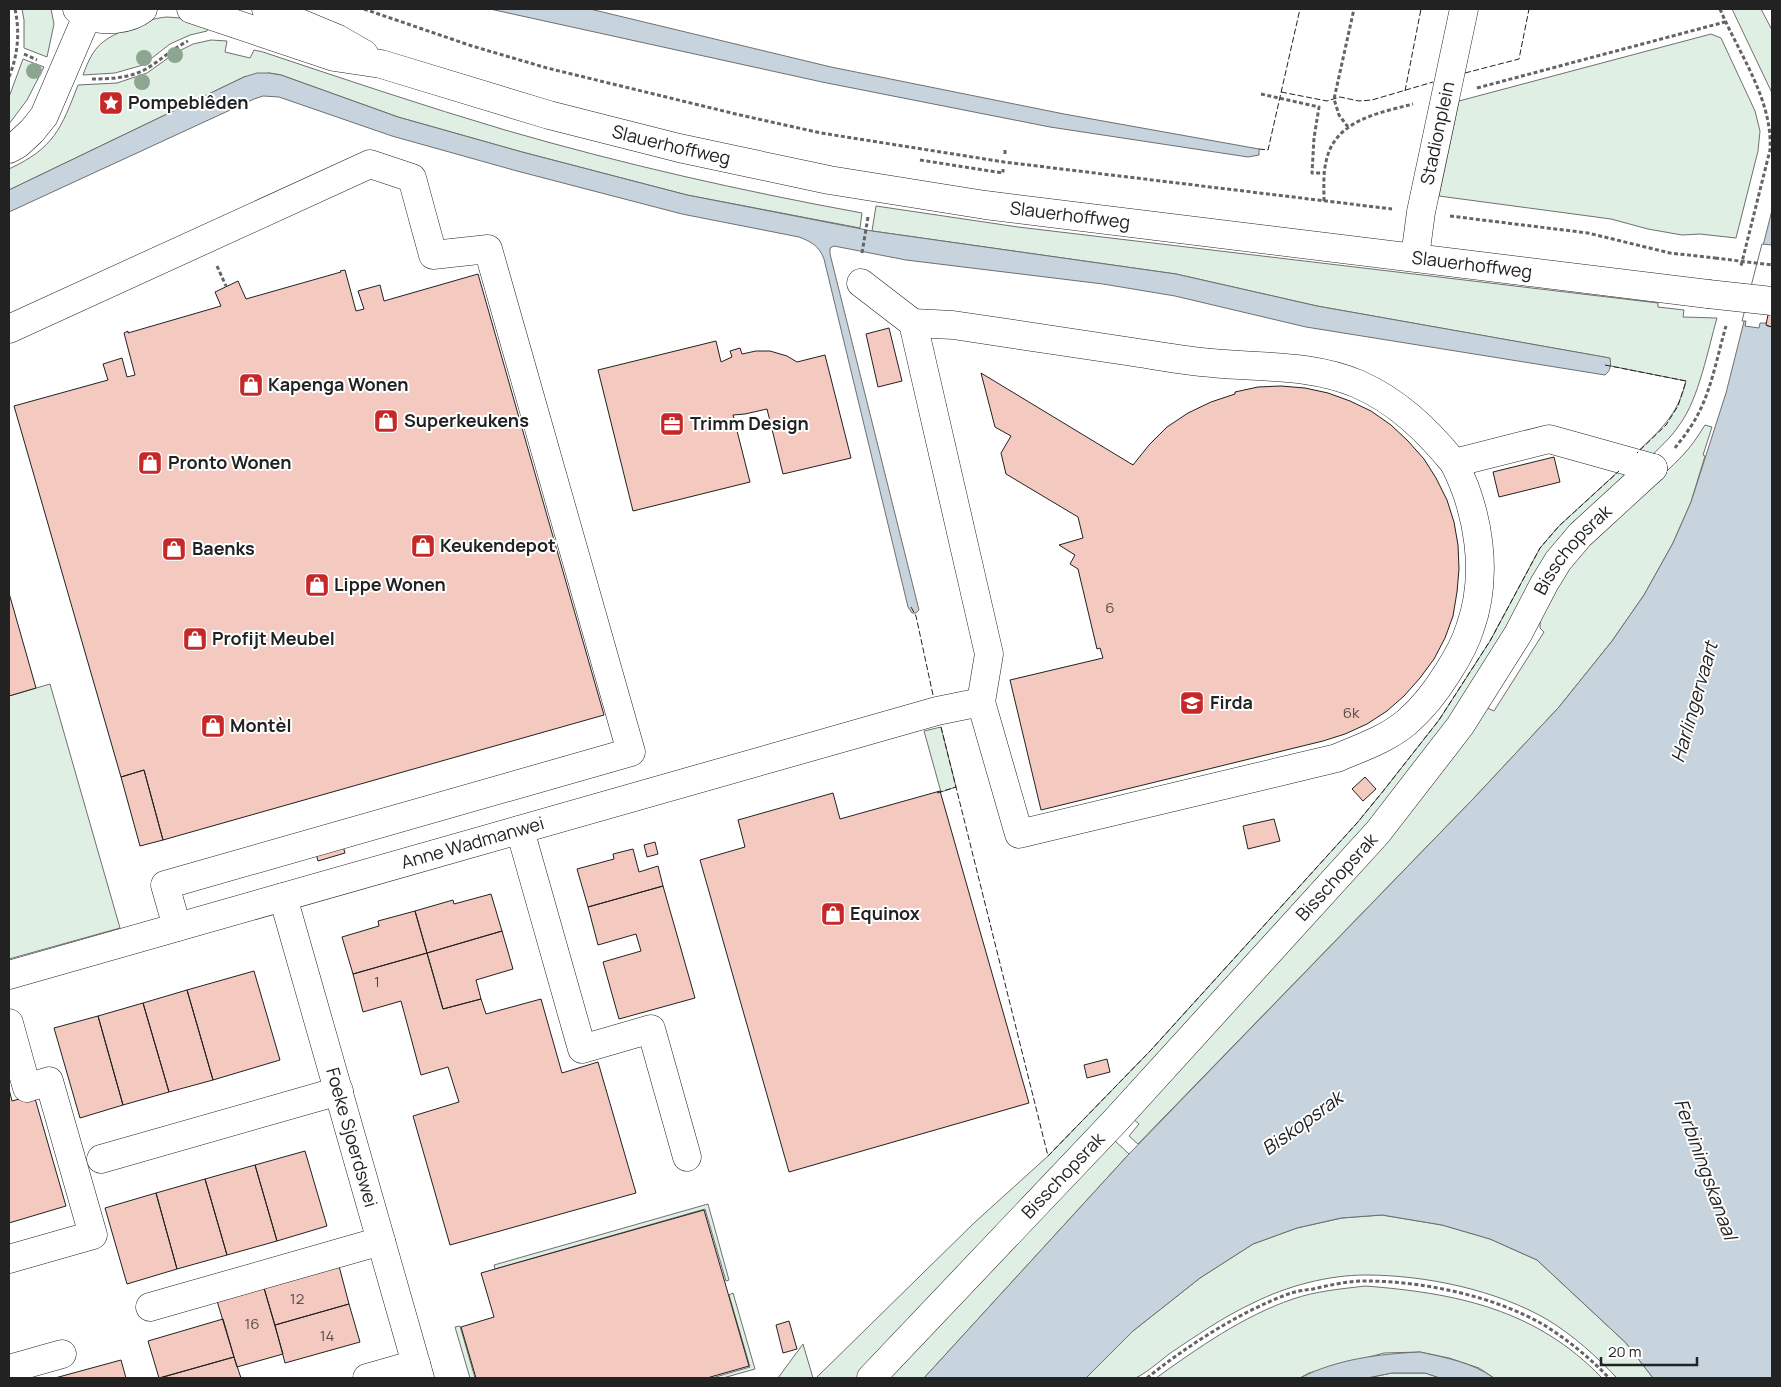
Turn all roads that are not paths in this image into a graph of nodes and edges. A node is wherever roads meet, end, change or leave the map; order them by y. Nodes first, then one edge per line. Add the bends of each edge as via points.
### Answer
1 (143, 9) edge
2 (191, 9) edge
3 (266, 9) edge
4 (1464, 9) edge
5 (82, 12) edge
6 (381, 64) junction
7 (9, 149) edge
8 (1415, 257) junction
9 (860, 284) dead end
10 (1772, 301) edge
11 (913, 323) junction
12 (9, 329) edge
13 (1454, 463) junction
14 (981, 702) junction
15 (520, 830) junction
16 (283, 897) junction
17 (177, 927) junction
18 (9, 975) edge
19 (11, 1038) edge
20 (338, 1091) junction
21 (687, 1158) dead end
22 (101, 1159) dead end
23 (381, 1241) junction
24 (9, 1259) edge
25 (150, 1308) dead end
26 (62, 1354) dead end
27 (9, 1369) edge
28 (418, 1371) edge
29 (367, 1378) edge
30 (872, 1378) edge

1 - 5 main road via 137,14 112,20
2 - 6 main road, Slauerhoffweg via 334,57
3 - 6 main road, Slauerhoffweg via 338,38
4 - 8 main road, Stadionplein via 1421,212
5 - 7 main road via 44,116 32,131
6 - 8 main road, Slauerhoffweg via 549,115 679,148 829,180 985,204
8 - 10 main road, Slauerhoffweg, bridge
9 - 11 main road
11 - 13 main road via 953,325 1212,363 1305,369 1332,375 1378,394 1400,409 1422,427
11 - 14 main road via 989,654
12 - 17 main road via 370,164 412,178 433,255 488,249 631,752 165,885
13 - 14 main road via 1465,484 1474,516 1480,562 1478,595 1471,627 1461,651 1428,701 1406,722 1372,744 1337,758 1019,834
13 - 30 main road, Bisschopsrak via 1549,439 1653,468 1580,535 1558,561 1518,634 1460,726 1378,832 1116,1120
14 - 15 main road, Anne Wadmanwei via 937,711
15 - 16 main road, Anne Wadmanwei
15 - 21 main road via 582,1049 650,1029
16 - 17 main road, Anne Wadmanwei
16 - 20 main road, Foeke Sjoerdswei
17 - 18 main road, Anne Wadmanwei
19 - 24 main road via 27,1088 50,1081 93,1235
20 - 22 main road
20 - 23 main road, Foeke Sjoerdswei
23 - 25 main road
23 - 28 main road, Foeke Sjoerdswei
26 - 27 main road
28 - 29 main road

